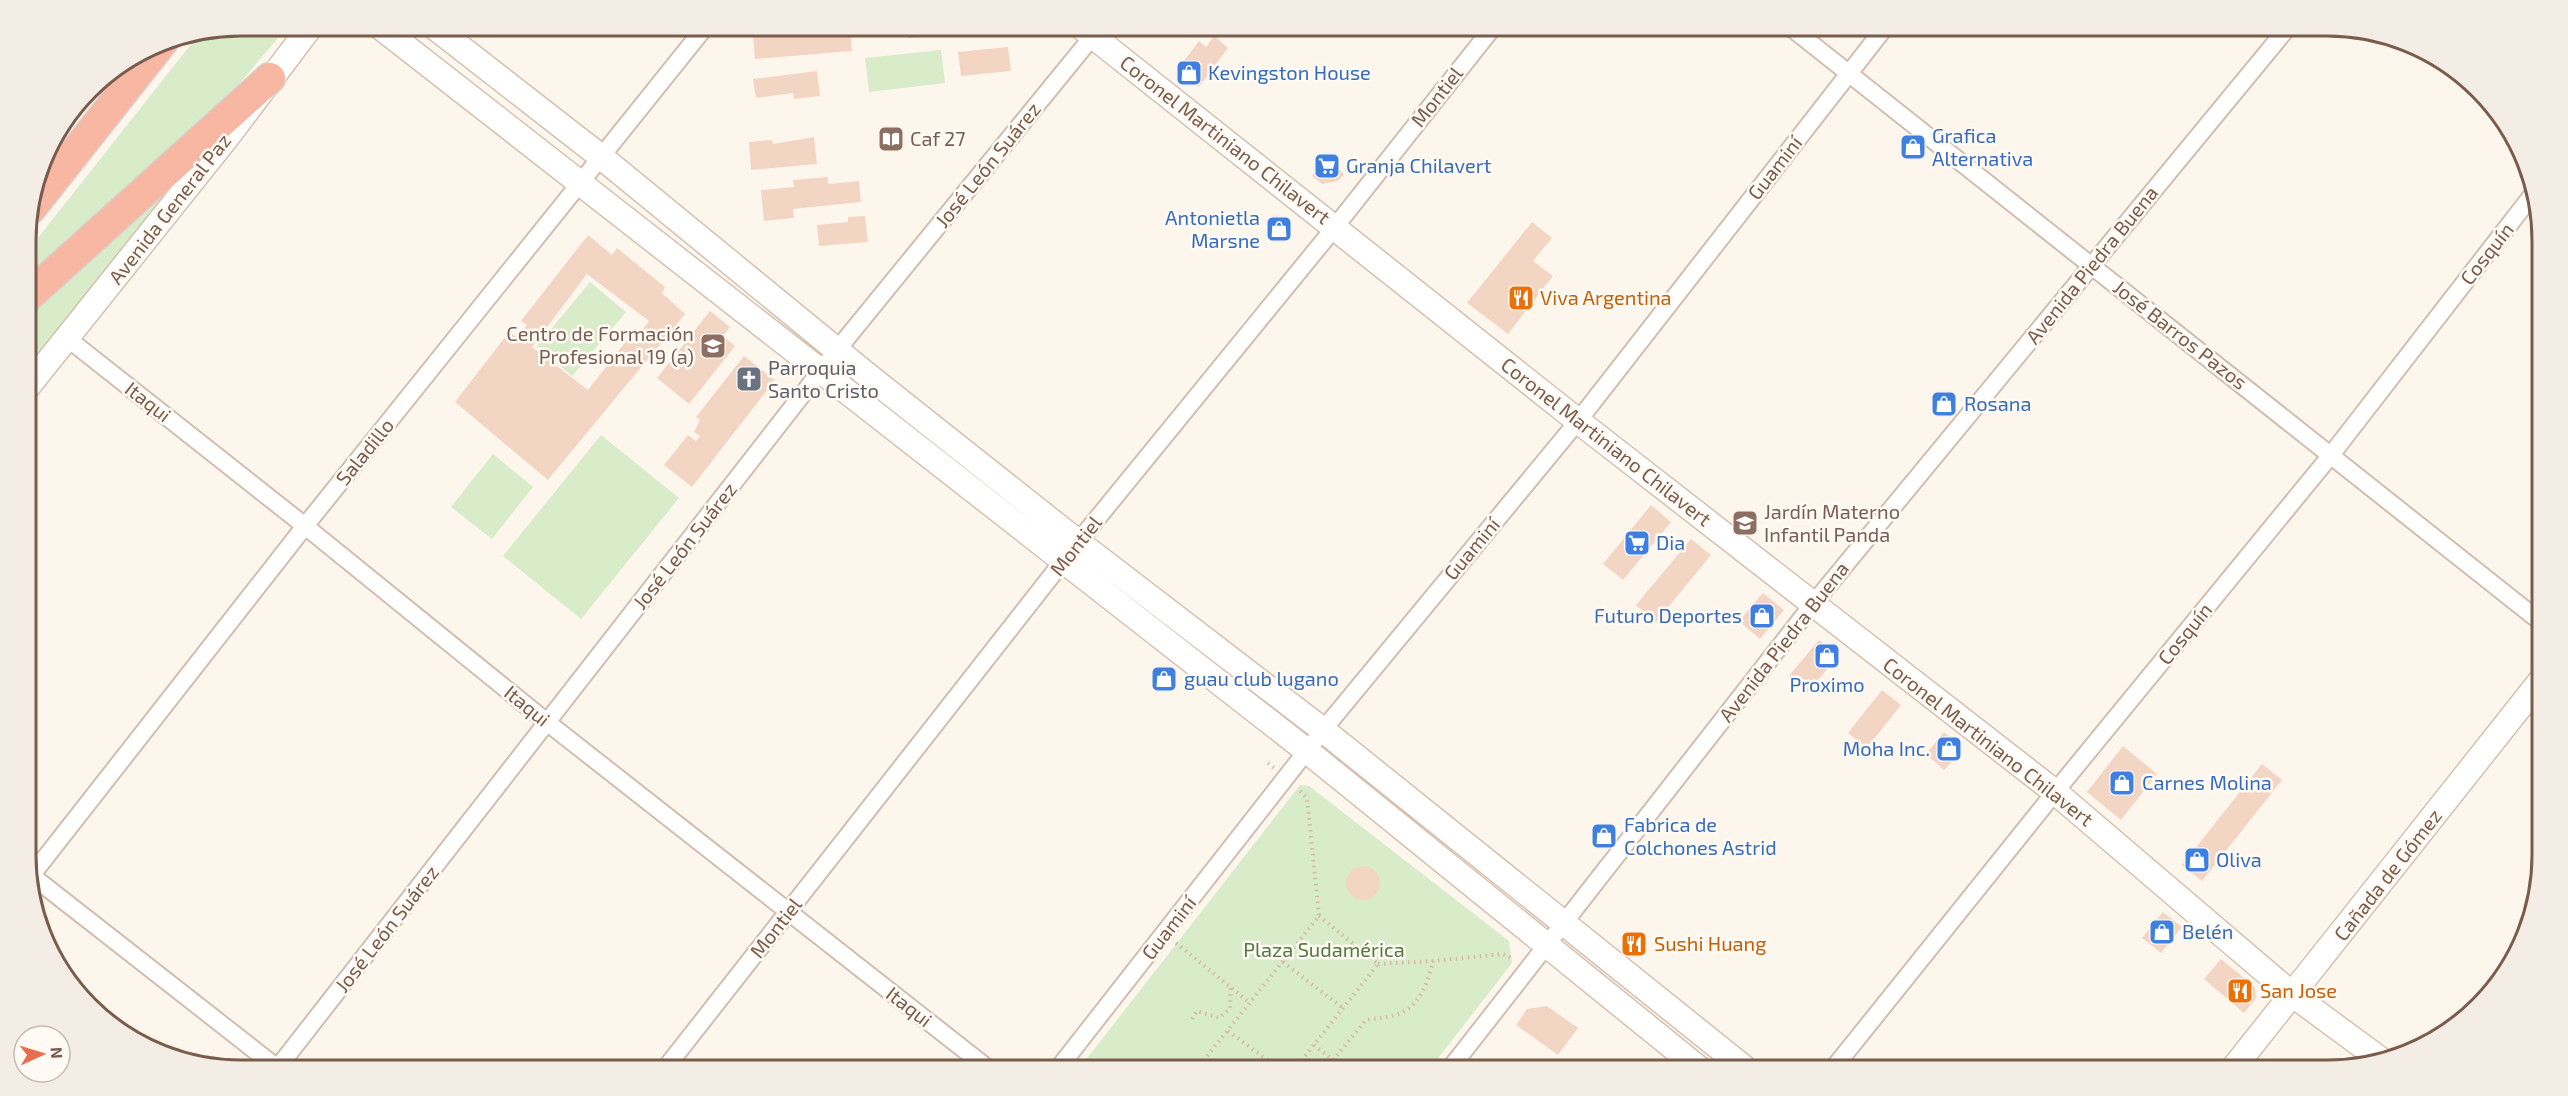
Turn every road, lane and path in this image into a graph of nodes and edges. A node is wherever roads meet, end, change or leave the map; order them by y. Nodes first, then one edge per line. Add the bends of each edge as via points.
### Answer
1 (303, 36) edge
2 (393, 36) edge
3 (446, 36) edge
4 (698, 36) edge
5 (1086, 36) edge
6 (1101, 36) edge
7 (1486, 36) edge
8 (1802, 36) edge
9 (1878, 36) edge
10 (2281, 36) edge
11 (149, 58) edge
12 (1849, 74) junction
13 (270, 78) junction
14 (600, 156) junction
15 (580, 181) junction
16 (42, 194) edge
17 (2528, 201) edge
18 (1335, 227) junction
19 (2092, 265) junction
20 (36, 289) edge
21 (68, 338) junction
22 (837, 350) junction
23 (821, 371) junction
24 (36, 377) edge
25 (1578, 421) junction
26 (2331, 455) junction
27 (305, 526) junction
28 (1078, 542) junction
29 (1063, 561) junction
30 (1813, 604) junction
31 (2532, 615) edge
32 (2532, 692) edge
33 (548, 723) junction
34 (1323, 730) junction
35 (1307, 751) junction
36 (1268, 763) dead end
37 (1286, 777) junction
38 (2055, 792) junction
39 (37, 866) edge
40 (38, 883) edge
41 (789, 912) junction
42 (1319, 916) junction
43 (1564, 923) junction
44 (1165, 934) junction
45 (1547, 945) junction
46 (1433, 961) junction
47 (1283, 962) junction
48 (1378, 964) junction
49 (1529, 967) junction
50 (1230, 987) junction
51 (2293, 995) junction
52 (1250, 1003) junction
53 (1343, 1008) junction
54 (1192, 1019) dead end
55 (1228, 1031) junction
56 (1314, 1045) junction
57 (2373, 1054) edge
58 (265, 1060) edge
59 (286, 1060) edge
60 (672, 1060) edge
61 (977, 1060) edge
62 (1065, 1060) edge
63 (1204, 1060) edge
64 (1267, 1060) edge
65 (1301, 1060) edge
66 (1333, 1060) joint
67 (1457, 1060) edge
68 (1689, 1060) edge
69 (1735, 1060) edge
70 (1840, 1060) edge
71 (2240, 1060) edge

1 - 13 main road, Avenida General Paz
2 - 15 main road
3 - 14 main road
4 - 14 street, Saladillo
5 - 22 street, José León Suárez
6 - 18 main road, Coronel Martiniano Chilavert
7 - 18 street, Montiel
8 - 12 street, José Barros Pazos
9 - 12 street, Guaminí
10 - 19 street, Avenida Piedra Buena
11 - 16 highway
12 - 19 street, José Barros Pazos
12 - 25 street, Guaminí
13 - 20 highway
13 - 21 main road, Avenida General Paz
14 - 15 street, Saladillo
14 - 22 main road
15 - 23 main road
15 - 27 street, Saladillo
17 - 26 street, Cosquín
18 - 25 main road, Coronel Martiniano Chilavert
18 - 28 street, Montiel
19 - 26 street, José Barros Pazos
19 - 30 street, Avenida Piedra Buena
21 - 24 main road, Avenida General Paz
21 - 27 street, Itaqui
22 - 23 street, José León Suárez
22 - 28 main road
23 - 29 main road
23 - 33 street, José León Suárez
25 - 30 main road, Coronel Martiniano Chilavert
25 - 34 street, Guaminí
26 - 31 street, José Barros Pazos
26 - 38 street, Cosquín
27 - 33 street, Itaqui
27 - 39 street, Saladillo
28 - 29 street, Montiel
28 - 34 main road
29 - 35 main road
29 - 41 street, Montiel
30 - 38 main road, Coronel Martiniano Chilavert
30 - 43 street, Avenida Piedra Buena
32 - 51 main road, Cañada de Gómez
33 - 41 street, Itaqui
33 - 59 street, José León Suárez
34 - 35 street, Guaminí
34 - 43 main road
35 - 37 street, Guaminí
35 - 45 main road
36 - 37 path
37 - 42 path via 1307,798
37 - 44 street, Guaminí
38 - 51 main road, Coronel Martiniano Chilavert
38 - 70 street, Cosquín
40 - 58 street
41 - 60 street, Montiel
41 - 61 street, Itaqui
42 - 47 path
42 - 48 path
43 - 45 street, Avenida Piedra Buena
43 - 69 main road
44 - 50 path
44 - 62 street, Guaminí
45 - 49 street, Avenida Piedra Buena
45 - 68 main road
46 - 48 path
46 - 49 path via 1502,954
46 - 66 path via 1417,1000 1397,1015 1366,1020
47 - 52 path
47 - 53 path
48 - 53 path
49 - 67 street, Avenida Piedra Buena
50 - 52 path
50 - 54 path via 1230,1009 1226,1013 1219,1018 1197,1011
51 - 57 main road, Coronel Martiniano Chilavert
51 - 71 main road, Cañada de Gómez
52 - 55 path
53 - 56 path
55 - 63 path
55 - 64 path
56 - 65 path
56 - 66 path

